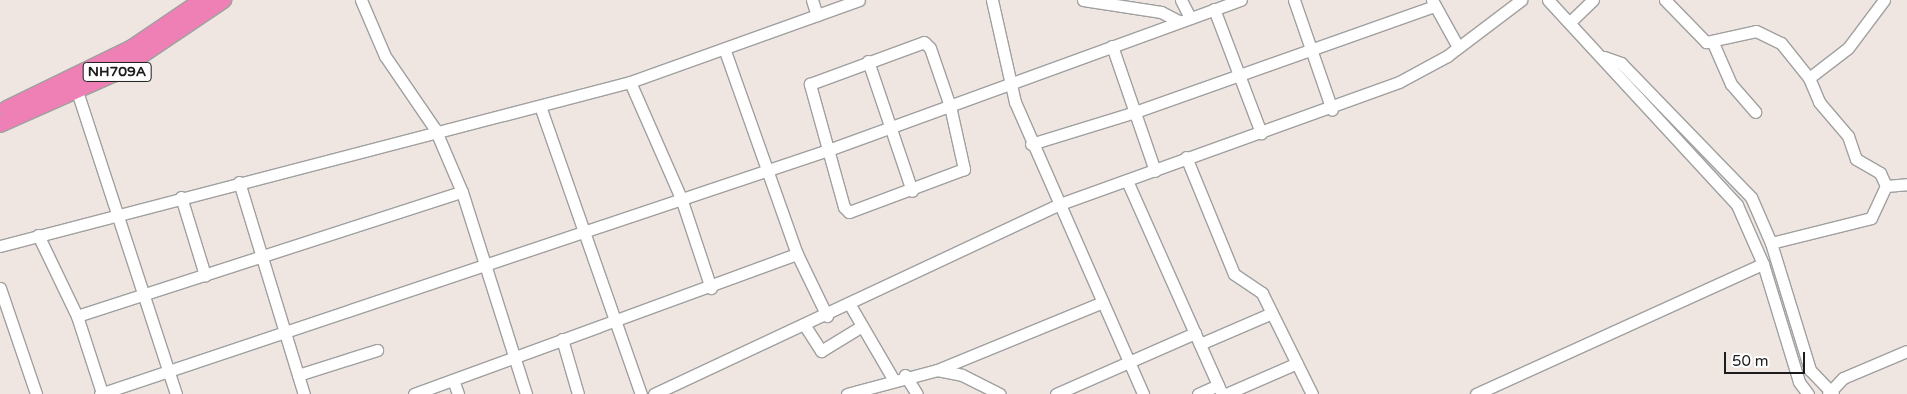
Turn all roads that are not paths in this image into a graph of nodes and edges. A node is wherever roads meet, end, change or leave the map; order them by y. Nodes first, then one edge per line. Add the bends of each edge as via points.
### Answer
1 (203, 0) edge
2 (223, 0) edge
3 (361, 0) edge
4 (812, 0) edge
5 (859, 0) edge
6 (992, 0) edge
7 (1083, 0) edge
8 (1181, 0) edge
9 (1241, 0) edge
10 (1294, 0) edge
11 (1520, 0) edge
12 (1548, 0) edge
13 (1593, 0) edge
14 (1665, 0) edge
15 (1884, 0) edge
16 (1433, 3) edge
17 (1214, 9) junction
18 (816, 14) junction
19 (1184, 20) junction
20 (1570, 22) junction
21 (1713, 43) junction
22 (1112, 46) junction
23 (1458, 47) junction
24 (725, 51) junction
25 (1311, 52) junction
26 (1604, 57) junction
27 (868, 61) junction
28 (1239, 76) junction
29 (1809, 78) junction
30 (630, 82) junction
31 (1010, 83) junction
32 (75, 86) junction
33 (540, 106) junction
34 (950, 106) junction
35 (1332, 110) junction
36 (0, 112) edge
37 (1135, 112) junction
38 (1755, 112) dead end
39 (0, 124) edge
40 (891, 126) junction
41 (435, 129) junction
42 (1261, 133) junction
43 (1031, 144) junction
44 (831, 149) junction
45 (1186, 157) junction
46 (768, 167) junction
47 (1155, 171) junction
48 (239, 182) junction
49 (1128, 183) junction
50 (1907, 184) edge
51 (1886, 186) junction
52 (912, 191) junction
53 (462, 192) junction
54 (181, 197) junction
55 (681, 198) junction
56 (1060, 204) junction
57 (118, 214) junction
58 (584, 230) junction
59 (38, 235) junction
60 (1771, 243) junction
61 (0, 246) edge
62 (797, 254) junction
63 (264, 256) junction
64 (484, 263) junction
65 (1763, 264) junction
66 (205, 275) junction
67 (0, 288) edge
68 (711, 288) junction
69 (145, 294) junction
70 (1103, 302) junction
71 (850, 305) junction
72 (1272, 313) junction
73 (77, 316) junction
74 (827, 316) junction
75 (614, 324) junction
76 (805, 326) junction
77 (862, 326) junction
78 (285, 330) junction
79 (1195, 333) junction
80 (562, 339) junction
81 (1200, 344) junction
82 (377, 350) dead end
83 (1907, 351) edge
84 (514, 357) junction
85 (1128, 361) junction
86 (1297, 363) junction
87 (937, 370) junction
88 (170, 371) junction
89 (298, 375) junction
90 (905, 375) junction
91 (893, 379) junction
92 (453, 380) junction
93 (1220, 390) edge
94 (1830, 393) edge
95 (36, 394) edge
96 (101, 394) edge
97 (176, 394) edge
98 (304, 394) edge
99 (414, 394) edge
100 (458, 394) edge
101 (526, 394) edge
102 (578, 394) edge
103 (641, 394) edge
104 (654, 394) edge
105 (848, 394) edge
106 (917, 394) edge
107 (1000, 394) edge
108 (1056, 394) edge
109 (1143, 394) edge
110 (1198, 394) edge
111 (1226, 394) edge
112 (1312, 394) edge
113 (1476, 394) edge
114 (1808, 394) edge

1 - 32 highway, NH709A
2 - 32 highway, NH709A via 113,74
3 - 41 street via 385,56
4 - 18 street
5 - 18 street
6 - 31 street
7 - 19 street via 1161,12
8 - 19 street
9 - 17 street
10 - 25 street
11 - 23 street
12 - 20 street
13 - 20 street
14 - 21 street via 1693,33
15 - 29 street via 1848,48
16 - 23 street
16 - 25 street
17 - 19 street
17 - 28 street
18 - 24 street
19 - 22 street
20 - 26 street
21 - 29 street via 1761,32 1781,43
21 - 38 street via 1731,84
22 - 31 street
22 - 37 street
23 - 35 street via 1427,68
24 - 30 street
24 - 46 street
25 - 28 street
25 - 35 street
26 - 60 street via 1621,63 1745,190
26 - 65 street via 1613,74 1736,206
27 - 34 street via 927,42
27 - 40 street
27 - 44 street via 809,86
28 - 37 street
28 - 42 street
29 - 51 street via 1819,102 1848,136 1856,159 1880,173
30 - 33 street
30 - 55 street
31 - 34 street
31 - 43 street
32 - 36 highway, NH709A
32 - 39 highway, NH709A
32 - 57 street
33 - 41 street
33 - 58 street
34 - 40 street
34 - 52 street via 964,169
35 - 42 street
37 - 43 street
37 - 47 street
40 - 44 street
40 - 52 street
41 - 48 street
41 - 53 street
42 - 45 street
43 - 56 street
44 - 46 street
44 - 52 street via 844,207 850,212
45 - 47 street
45 - 72 street via 1234,274 1242,284 1260,290
46 - 55 street
46 - 62 street
47 - 49 street
48 - 54 street
48 - 63 street
49 - 56 street
49 - 79 street
50 - 51 street
51 - 60 street via 1871,218
53 - 63 street
53 - 64 street
54 - 57 street
54 - 66 street
55 - 58 street
55 - 68 street
56 - 70 street
56 - 71 street
57 - 59 street
57 - 69 street
58 - 64 street
58 - 75 street
59 - 61 street
59 - 73 street
60 - 94 street via 1810,370
62 - 68 street
62 - 74 street
63 - 66 street
63 - 78 street
64 - 78 street
64 - 84 street
65 - 113 street
65 - 114 street via 1799,382
66 - 69 street
67 - 95 street
68 - 75 street
69 - 73 street
69 - 88 street
70 - 85 street
70 - 87 street
71 - 74 street
71 - 77 street
72 - 81 street
72 - 86 street
73 - 96 street
74 - 76 street
75 - 80 street
75 - 103 street
76 - 77 street via 821,351
76 - 104 street
77 - 91 street
78 - 88 street
78 - 89 street
79 - 81 street
79 - 85 street
80 - 84 street
80 - 102 street
81 - 93 street
82 - 89 street
83 - 94 street via 1843,378
84 - 92 street
84 - 101 street
85 - 108 street
85 - 109 street
86 - 111 street
86 - 112 street
87 - 90 street
87 - 107 street via 962,375
88 - 96 street
88 - 97 street
89 - 98 street
90 - 91 street
90 - 106 street
91 - 105 street
92 - 99 street
92 - 100 street
93 - 110 street

